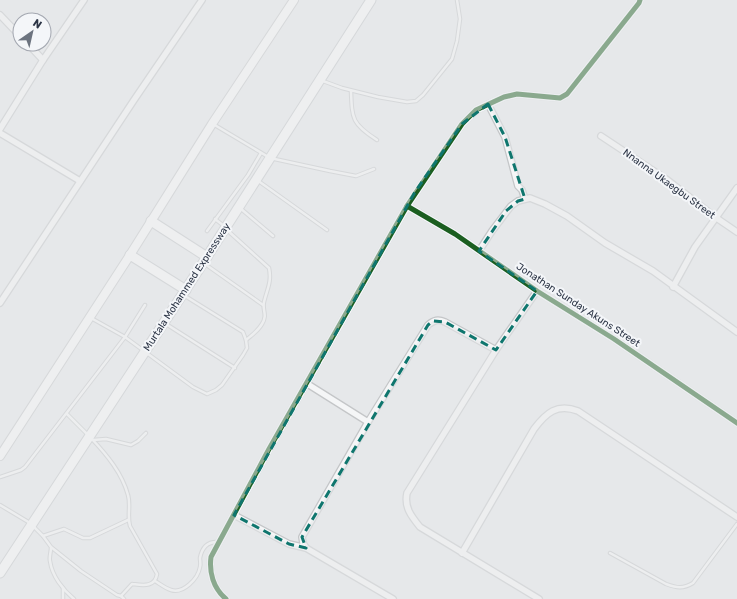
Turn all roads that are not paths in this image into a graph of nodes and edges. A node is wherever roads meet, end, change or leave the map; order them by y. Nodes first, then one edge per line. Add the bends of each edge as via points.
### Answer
1 (84, 0) edge
2 (202, 0) edge
3 (294, 0) edge
4 (371, 0) edge
5 (457, 0) edge
6 (640, 0) edge
7 (0, 15) edge
8 (12, 28) edge
9 (36, 52) edge
10 (43, 60) junction
11 (320, 80) junction
12 (351, 91) junction
13 (488, 104) junction
14 (212, 124) junction
15 (0, 129) edge
16 (0, 133) edge
17 (601, 136) dead end
18 (377, 140) dead end
19 (261, 153) junction
20 (270, 158) junction
21 (374, 169) dead end
22 (257, 180) junction
23 (80, 181) junction
24 (737, 188) edge
25 (525, 199) junction
26 (407, 206) junction
27 (239, 208) junction
28 (715, 217) junction
29 (215, 219) junction
30 (151, 221) junction
31 (226, 228) junction
32 (327, 230) dead end
33 (207, 231) dead end
34 (737, 232) edge
35 (273, 236) dead end
36 (479, 251) junction
37 (130, 255) junction
38 (205, 260) junction
39 (673, 287) junction
40 (537, 291) junction
41 (184, 292) junction
42 (0, 303) edge
43 (264, 305) junction
44 (145, 306) dead end
45 (89, 317) junction
46 (164, 323) junction
47 (737, 332) edge
48 (125, 336) junction
49 (246, 340) junction
50 (496, 350) junction
51 (145, 352) junction
52 (235, 368) junction
53 (306, 383) junction
54 (67, 414) junction
55 (368, 422) junction
56 (737, 423) edge
57 (146, 433) dead end
58 (91, 438) junction
59 (0, 456) edge
60 (0, 478) edge
61 (0, 505) edge
62 (234, 515) junction
63 (737, 517) edge
64 (128, 520) junction
65 (31, 524) junction
66 (737, 524) edge
67 (44, 536) junction
68 (219, 542) junction
69 (51, 547) junction
70 (306, 548) junction
71 (462, 553) junction
72 (610, 553) dead end
73 (0, 573) edge
74 (155, 581) junction
75 (63, 588) junction
76 (121, 596) junction
77 (63, 599) edge
78 (74, 599) edge
79 (124, 599) edge
80 (226, 599) edge
81 (392, 599) edge
82 (539, 599) edge

1 - 10 street
2 - 23 street
3 - 14 main road
4 - 11 main road, Murtala Mohammed Expressway
5 - 12 lane via 460,19 452,59 423,95 416,101 407,102
6 - 13 street via 567,94 560,98 517,94
7 - 8 street
9 - 10 street
10 - 15 street
11 - 12 lane
11 - 20 main road, Murtala Mohammed Expressway
12 - 18 lane via 355,122
13 - 25 street via 505,137 518,186
13 - 26 street via 476,110 462,124
14 - 19 lane
14 - 30 main road
16 - 23 street
17 - 28 street, Nnanna Ukaegbu Street via 666,179
19 - 20 lane
19 - 29 lane
20 - 21 lane via 356,176
20 - 22 main road, Murtala Mohammed Expressway
22 - 27 main road, Murtala Mohammed Expressway
22 - 32 lane
23 - 42 street
24 - 28 street
25 - 36 street via 518,200 506,211
25 - 39 street via 530,198 568,216 604,243 653,271
26 - 36 street, Jonathan Sunday Akuns Street
26 - 53 street
27 - 31 main road, Murtala Mohammed Expressway
27 - 35 lane
28 - 34 street, Nnanna Ukaegbu Street
28 - 39 street
29 - 31 lane
29 - 33 lane
30 - 37 main road
30 - 38 main road
31 - 38 main road, Murtala Mohammed Expressway
31 - 43 lane via 269,268 271,277
36 - 40 street, Jonathan Sunday Akuns Street
37 - 41 main road
37 - 45 main road
38 - 41 main road, Murtala Mohammed Expressway
38 - 43 lane
39 - 47 street
40 - 50 street
40 - 56 street, Jonathan Sunday Akuns Street via 614,339
41 - 46 main road, Murtala Mohammed Expressway
41 - 49 lane via 243,332
43 - 49 lane via 266,315 262,324 257,332
44 - 48 lane
45 - 48 lane
45 - 59 main road
46 - 51 main road, Murtala Mohammed Expressway
46 - 52 lane
48 - 51 lane
48 - 54 lane
49 - 52 lane via 247,348
50 - 55 street via 445,322 433,321 428,325
50 - 71 street via 407,493 405,501 420,527
51 - 52 lane via 193,387 207,394 222,385
51 - 58 main road, Murtala Mohammed Expressway
53 - 55 street
53 - 62 street
54 - 58 lane
54 - 60 lane via 22,470
55 - 70 street via 302,536
57 - 58 lane via 131,444
58 - 64 lane via 120,475 128,497
58 - 65 main road, Murtala Mohammed Expressway
61 - 65 lane
62 - 68 street
62 - 70 street via 289,544
63 - 71 street via 578,411 562,408 550,412 534,429
64 - 67 lane via 90,538 83,538 64,529
64 - 74 lane via 157,574
65 - 67 lane
65 - 73 main road, Murtala Mohammed Expressway
66 - 72 lane via 693,583 686,587 675,588 666,584
67 - 69 lane
68 - 74 lane via 211,541 207,544 202,551 198,575 180,590 172,590
68 - 80 street via 211,557 210,568 213,580
69 - 75 lane via 50,561
69 - 76 lane via 101,585
70 - 81 street
71 - 82 street
74 - 76 lane via 146,585 132,584
75 - 77 lane
75 - 78 lane
76 - 79 lane

